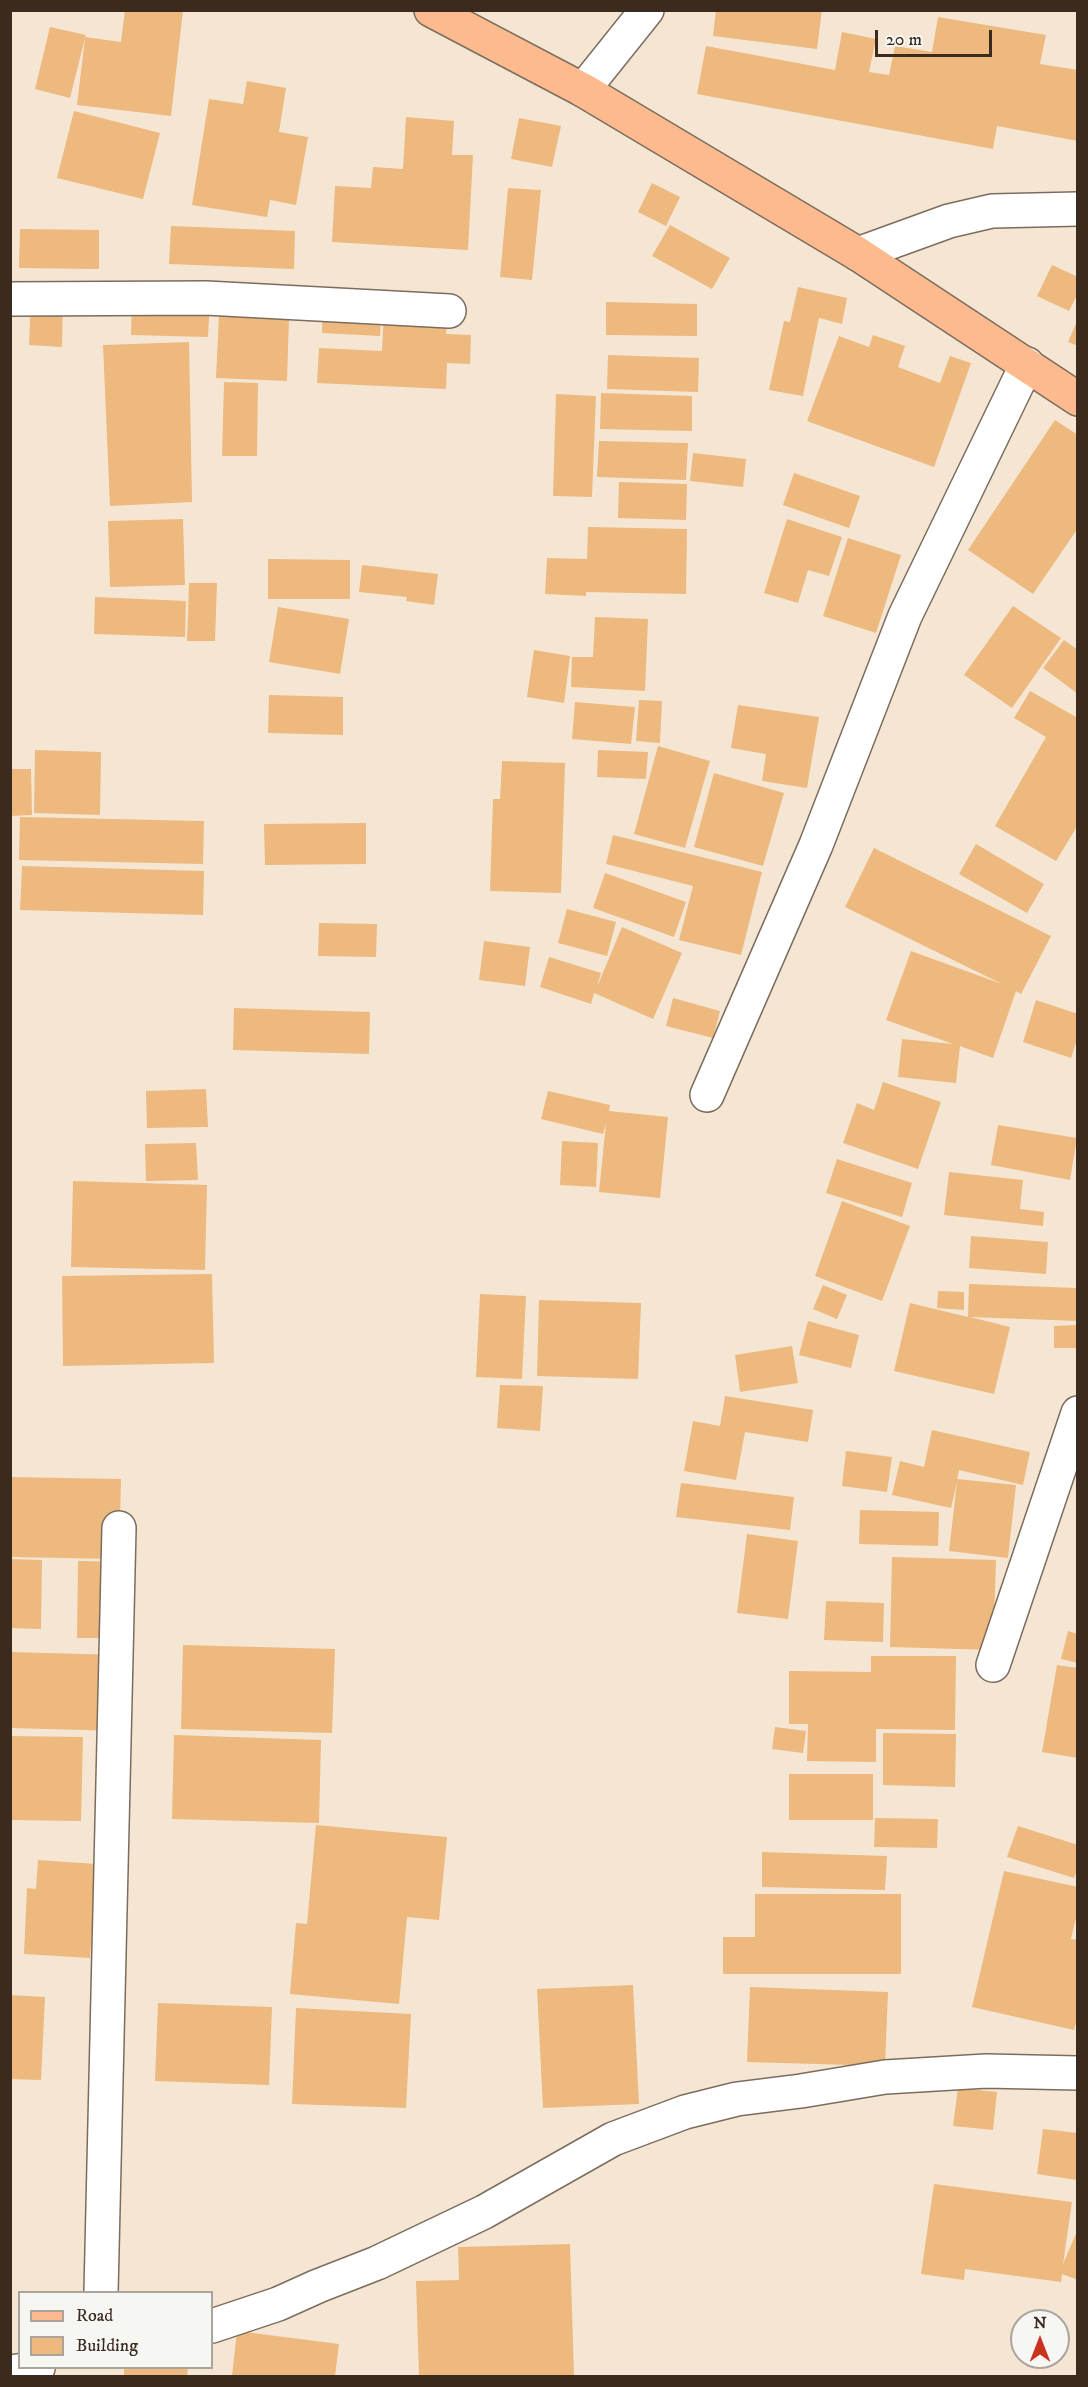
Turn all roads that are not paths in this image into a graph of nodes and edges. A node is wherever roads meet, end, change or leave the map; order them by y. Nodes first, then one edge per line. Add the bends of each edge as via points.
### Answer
1 (431, 10) edge
2 (647, 10) edge
3 (583, 90) junction
4 (1077, 208) edge
5 (858, 254) junction
6 (10, 299) edge
7 (449, 311) dead end
8 (1027, 364) junction
9 (1077, 399) edge
10 (707, 1095) dead end
11 (1077, 1413) edge
12 (119, 1528) dead end
13 (993, 1665) dead end
14 (1077, 2073) edge
15 (101, 2291) edge
16 (213, 2326) edge
17 (27, 2369) edge
18 (10, 2372) edge

1 - 3 main road
2 - 3 street
3 - 5 main road
4 - 5 street via 992,211 949,221
5 - 8 main road
6 - 7 street via 206,298
8 - 9 main road
8 - 10 street via 905,616 816,845
11 - 13 street
12 - 15 street
14 - 16 street via 986,2071 885,2077 736,2099 685,2112 613,2139 484,2211 377,2263
17 - 18 street

